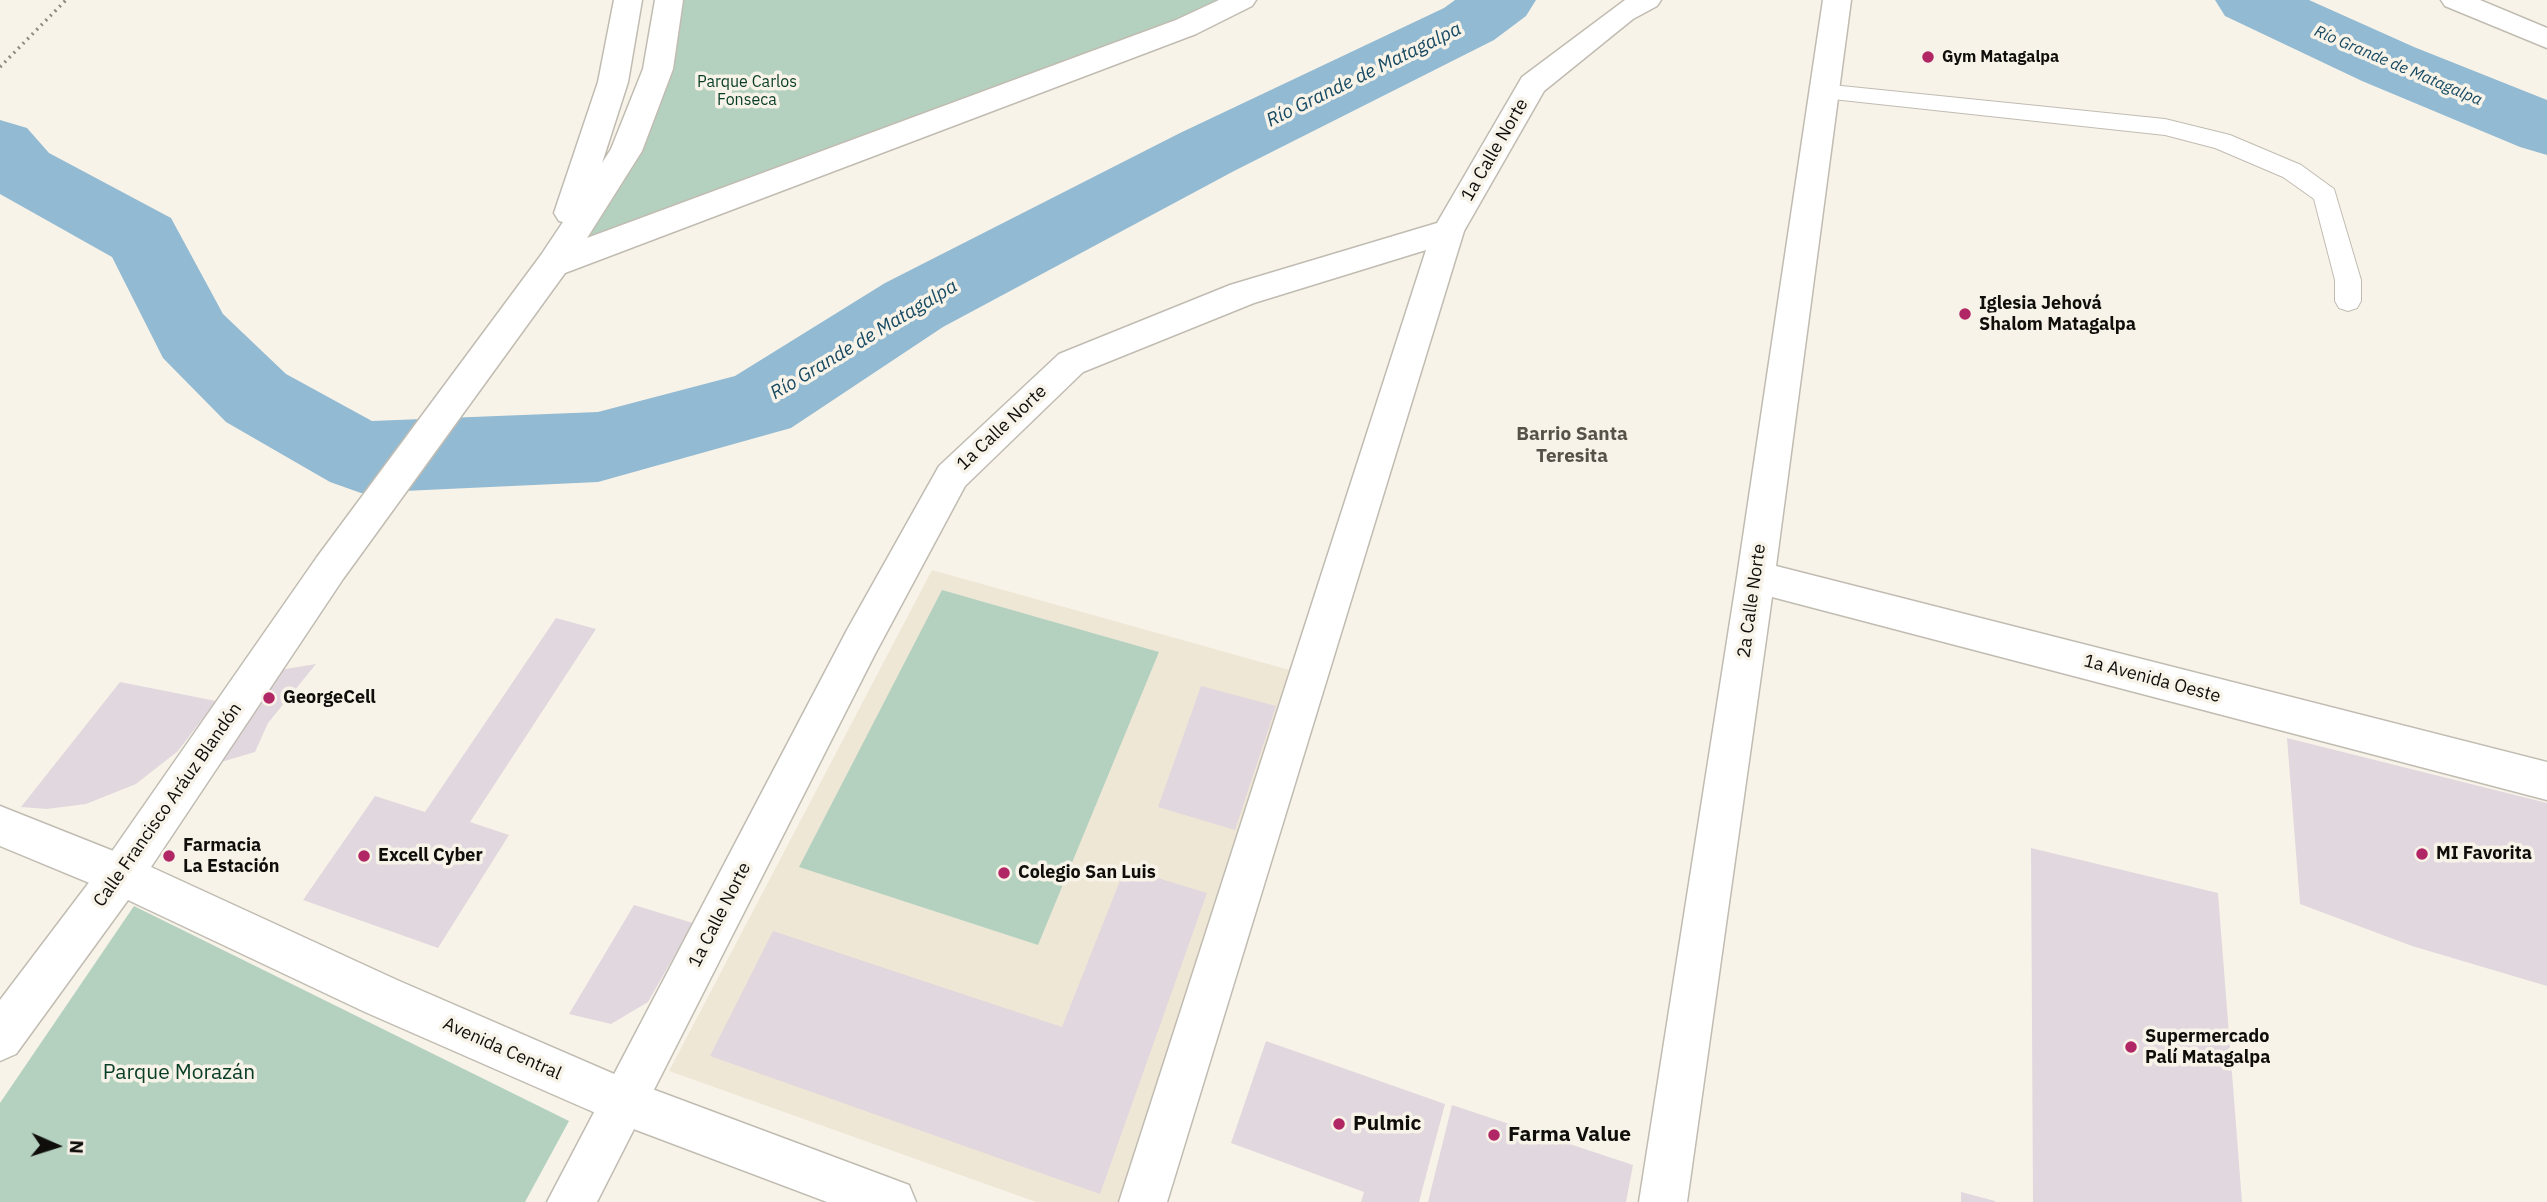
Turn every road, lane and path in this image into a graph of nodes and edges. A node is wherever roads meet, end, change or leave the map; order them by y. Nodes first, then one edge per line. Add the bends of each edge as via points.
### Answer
1 (66, 0) edge
2 (628, 0) edge
3 (669, 0) edge
4 (1242, 0) edge
5 (1647, 0) edge
6 (1837, 0) edge
7 (2455, 0) edge
8 (2547, 39) edge
9 (0, 67) edge
10 (1822, 92) junction
11 (1448, 231) junction
12 (553, 264) junction
13 (2348, 301) dead end
14 (1756, 577) junction
15 (2547, 781) edge
16 (0, 826) edge
17 (121, 875) junction
18 (0, 1038) edge
19 (623, 1102) junction
20 (571, 1202) edge
21 (892, 1202) edge
22 (1143, 1202) edge
23 (1663, 1202) edge

1 - 9 path
2 - 12 street via 613,82
3 - 12 street via 659,69 626,150
4 - 12 street via 1186,27
5 - 11 street, 1a Calle Norte via 1623,13 1533,84
6 - 10 street, 2a Calle Norte
7 - 8 street
10 - 13 lane via 2165,127 2222,141 2292,170 2325,195 2348,280
10 - 14 street, 2a Calle Norte
11 - 19 street, 1a Calle Norte via 1242,293 1071,363 952,476
11 - 22 street
12 - 17 street, Calle Francisco Aráuz Blandón via 330,568
14 - 15 street, 1a Avenida Oeste
14 - 23 street, 2a Calle Norte
16 - 17 street, Avenida Central
17 - 18 street, Calle Francisco Aráuz Blandón
17 - 19 street, Avenida Central
19 - 20 street, 1a Calle Norte
19 - 21 street, Avenida Central

